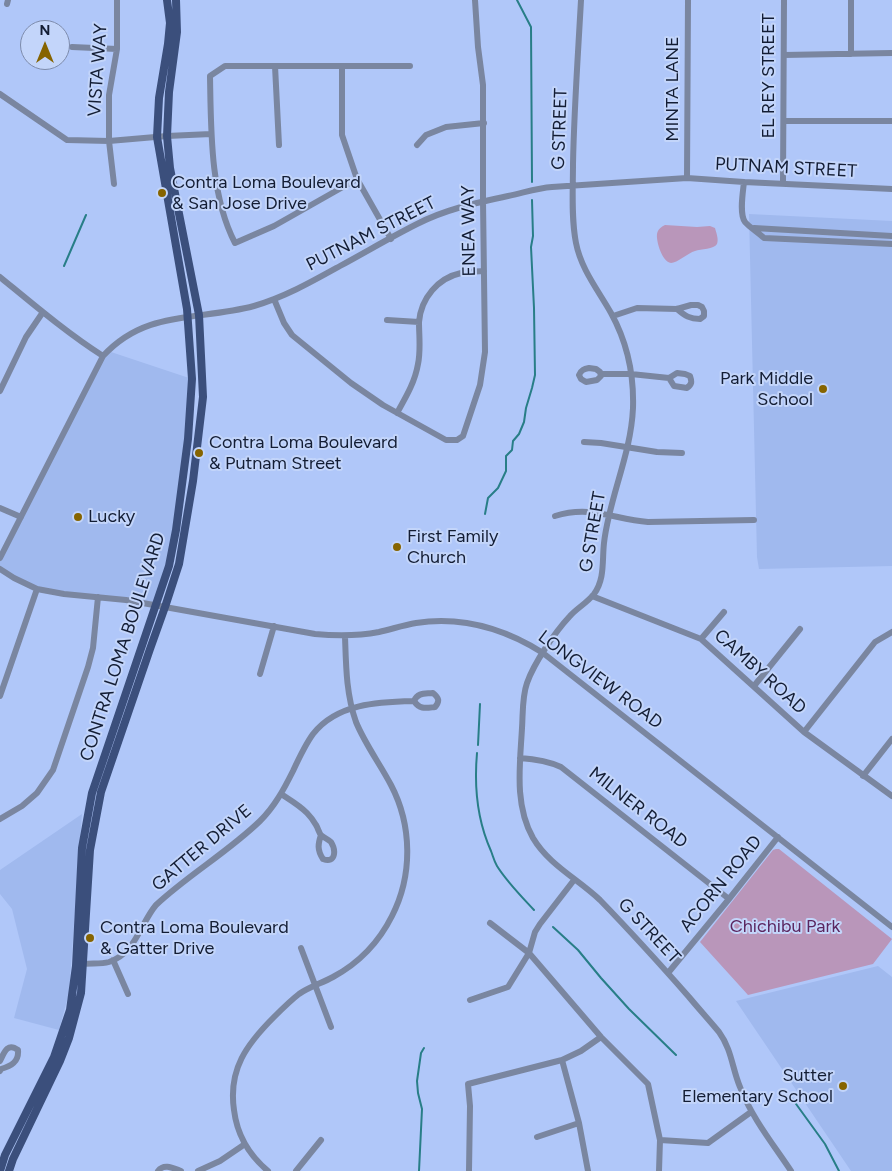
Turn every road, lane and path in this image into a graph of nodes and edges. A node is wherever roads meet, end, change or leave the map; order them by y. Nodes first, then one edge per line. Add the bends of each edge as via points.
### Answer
1 (117, 0) edge
2 (167, 0) edge
3 (176, 0) edge
4 (475, 0) edge
5 (581, 0) edge
6 (688, 0) edge
7 (784, 0) edge
8 (851, 0) edge
9 (72, 47) dead end
10 (118, 49) junction
11 (892, 53) edge
12 (851, 54) junction
13 (784, 55) junction
14 (275, 66) junction
15 (342, 66) junction
16 (410, 66) dead end
17 (0, 94) edge
18 (784, 121) junction
19 (892, 121) edge
20 (484, 123) junction
21 (211, 134) junction
22 (168, 136) junction
23 (157, 137) junction
24 (109, 142) junction
25 (279, 145) dead end
26 (416, 145) dead end
27 (687, 178) junction
28 (357, 180) junction
29 (744, 182) junction
30 (783, 183) junction
31 (114, 184) dead end
32 (573, 186) junction
33 (892, 189) edge
34 (483, 202) junction
35 (754, 228) junction
36 (892, 236) edge
37 (390, 239) junction
38 (892, 244) edge
39 (484, 271) junction
40 (0, 277) edge
41 (274, 298) junction
42 (677, 309) dead end
43 (43, 312) junction
44 (198, 315) junction
45 (188, 316) junction
46 (612, 316) junction
47 (387, 320) dead end
48 (419, 322) junction
49 (103, 356) junction
50 (601, 374) dead end
51 (631, 374) junction
52 (669, 378) dead end
53 (0, 391) edge
54 (397, 413) junction
55 (584, 442) dead end
56 (627, 447) junction
57 (682, 453) dead end
58 (0, 508) edge
59 (610, 514) junction
60 (21, 516) junction
61 (555, 516) dead end
62 (754, 520) dead end
63 (0, 558) edge
64 (0, 568) edge
65 (37, 589) junction
66 (592, 596) junction
67 (98, 597) junction
68 (154, 605) junction
69 (166, 607) junction
70 (724, 612) dead end
71 (274, 626) junction
72 (800, 629) dead end
73 (892, 632) edge
74 (345, 636) junction
75 (701, 639) junction
76 (543, 653) junction
77 (260, 674) dead end
78 (754, 686) junction
79 (0, 696) edge
80 (414, 701) dead end
81 (352, 708) junction
82 (804, 732) junction
83 (892, 739) edge
84 (520, 758) junction
85 (863, 776) junction
86 (281, 794) junction
87 (892, 796) edge
88 (0, 819) edge
89 (321, 835) dead end
90 (778, 837) junction
91 (574, 880) junction
92 (729, 899) junction
93 (490, 923) dead end
94 (892, 927) edge
95 (301, 948) dead end
96 (529, 953) junction
97 (113, 960) junction
98 (80, 965) junction
99 (668, 973) junction
100 (316, 986) junction
101 (128, 994) dead end
102 (470, 1000) dead end
103 (331, 1027) dead end
104 (601, 1037) junction
105 (562, 1060) junction
106 (751, 1112) junction
107 (579, 1123) junction
108 (537, 1137) dead end
109 (322, 1140) dead end
110 (660, 1140) junction
111 (245, 1144) junction
112 (6, 1156) edge
113 (0, 1171) edge
114 (9, 1171) edge
115 (158, 1171) edge
116 (181, 1171) edge
117 (198, 1171) edge
118 (268, 1171) edge
119 (296, 1171) edge
120 (469, 1171) edge
121 (588, 1171) edge
122 (659, 1171) edge
123 (791, 1171) edge

1 - 10 street, VISTA WAY
2 - 23 main road, CONTRA LOMA BOULEVARD via 170,23
3 - 22 main road, CONTRA LOMA BOULEVARD via 177,32 169,92
4 - 20 street, ENEA WAY
5 - 32 street, G STREET
6 - 27 street, MINTA LANE
7 - 13 street, EL REY STREET
8 - 12 street
9 - 10 street
10 - 24 street, VISTA WAY via 109,95
11 - 12 street
12 - 13 street
13 - 18 street, EL REY STREET
14 - 15 street
14 - 21 street via 225,66 210,76
14 - 25 street
15 - 16 street
15 - 28 street via 342,135
17 - 24 street via 67,140
18 - 19 street
18 - 30 street, EL REY STREET
20 - 26 street via 446,127 426,135
20 - 34 street, ENEA WAY
21 - 22 street
21 - 28 street via 218,191 228,230 235,243 274,226
22 - 23 street
22 - 44 main road, CONTRA LOMA BOULEVARD via 170,168
23 - 24 street
23 - 45 main road, CONTRA LOMA BOULEVARD
24 - 31 street, VISTA WAY
27 - 29 street, PUTNAM STREET
27 - 32 street, PUTNAM STREET
28 - 37 street
29 - 30 street, PUTNAM STREET
29 - 35 street via 742,216 746,224
30 - 33 street, PUTNAM STREET
32 - 34 street, PUTNAM STREET via 536,189
32 - 46 street, G STREET via 577,250
34 - 37 street, PUTNAM STREET via 436,215
34 - 39 street, ENEA WAY
35 - 36 street
35 - 38 street via 764,238
37 - 41 street, PUTNAM STREET via 315,280
39 - 48 street via 460,273 441,282 425,301
39 - 54 street, ENEA WAY via 485,352 480,385 463,436 450,441
40 - 43 street
41 - 44 street, PUTNAM STREET via 237,310
41 - 54 street via 286,328 296,339 362,392
42 - 46 street via 637,308
43 - 49 street
43 - 53 street via 26,337
44 - 45 street, PUTNAM STREET
44 - 69 main road, CONTRA LOMA BOULEVARD via 203,397 186,530
45 - 49 street, PUTNAM STREET via 136,330
45 - 68 main road, CONTRA LOMA BOULEVARD via 192,379 188,439 176,530
46 - 51 street, G STREET
47 - 48 street
48 - 54 street via 420,353 416,374
49 - 60 street, PUTNAM STREET
50 - 51 street
51 - 52 street
51 - 56 street, G STREET via 633,411
55 - 56 street
56 - 57 street
56 - 59 street, G STREET
58 - 60 street
59 - 61 street via 576,511
59 - 62 street via 648,522
59 - 66 street, G STREET via 602,574
60 - 63 street, PUTNAM STREET
64 - 65 street, LONGVIEW ROAD
65 - 67 street, LONGVIEW ROAD
65 - 79 street
66 - 75 street, CAMBY ROAD
66 - 76 street, G STREET via 566,620
67 - 68 street, LONGVIEW ROAD
67 - 88 street via 93,648 53,770 37,793
68 - 69 street, LONGVIEW ROAD
68 - 98 main road, CONTRA LOMA BOULEVARD via 92,793 82,848
69 - 71 street, LONGVIEW ROAD
69 - 98 main road, CONTRA LOMA BOULEVARD via 101,792 90,850
70 - 75 street
71 - 74 street, LONGVIEW ROAD
71 - 77 street
72 - 78 street
73 - 82 street via 876,642
74 - 76 street, LONGVIEW ROAD via 415,623 462,622 493,628
74 - 81 street via 346,676
75 - 78 street, CAMBY ROAD
76 - 84 street, G STREET via 525,690
76 - 90 street, LONGVIEW ROAD
78 - 82 street, CAMBY ROAD
80 - 81 street, GATTER DRIVE
81 - 86 street, GATTER DRIVE via 329,718 314,732
81 - 100 street via 360,730 400,804 407,837 406,868 397,905 377,941 350,966
82 - 85 street, CAMBY ROAD
83 - 85 street
84 - 91 street, G STREET via 519,791 525,821 546,856
84 - 92 street, MILNER ROAD via 561,767
85 - 87 street, CAMBY ROAD
86 - 89 street via 308,814
86 - 97 street, GATTER DRIVE via 254,827 156,905 132,946
90 - 92 street, ACORN ROAD
90 - 94 street, LONGVIEW ROAD
91 - 96 street via 540,924
91 - 99 street, G STREET via 597,897
92 - 99 street, ACORN ROAD
93 - 96 street
95 - 100 street
96 - 102 street via 508,987
96 - 104 street
97 - 98 street, GATTER DRIVE
97 - 101 street
98 - 112 main road, CONTRA LOMA BOULEVARD via 81,993 69,1038 60,1061
99 - 106 street, G STREET via 721,1035
100 - 103 street
100 - 111 street via 296,996 246,1048 235,1080 233,1106
104 - 105 street
104 - 110 street via 648,1084
105 - 107 street
105 - 120 street via 468,1084
106 - 110 street via 708,1143
106 - 123 street, G STREET
107 - 108 street
107 - 121 street
109 - 119 street
110 - 122 street
111 - 117 street
111 - 118 street
112 - 113 main road, CONTRA LOMA BOULEVARD
112 - 114 main road, CONTRA LOMA BOULEVARD
115 - 116 street via 165,1166

